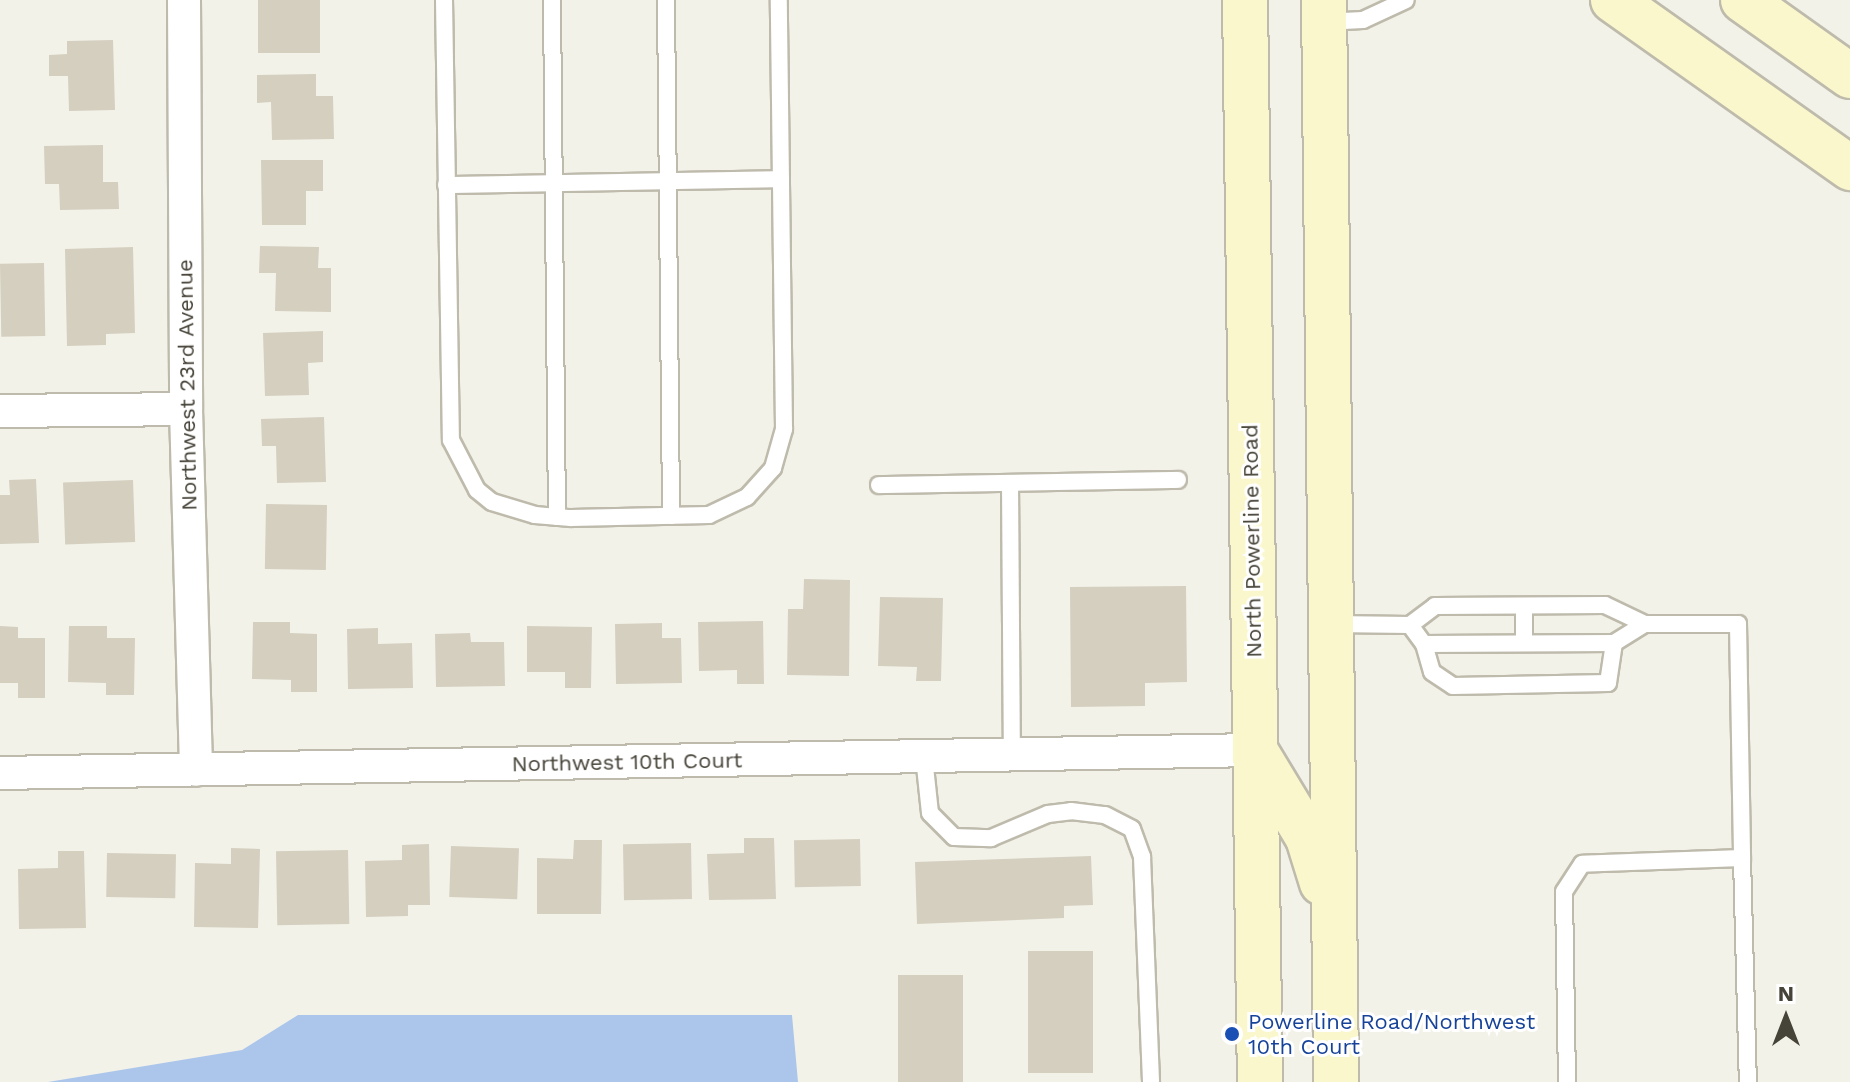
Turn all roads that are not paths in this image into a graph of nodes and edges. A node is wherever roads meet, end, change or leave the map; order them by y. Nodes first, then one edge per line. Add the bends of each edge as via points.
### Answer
1 (184, 0) edge
2 (444, 0) edge
3 (552, 0) edge
4 (666, 0) edge
5 (779, 0) edge
6 (1245, 0) edge
7 (1406, 0) edge
8 (1613, 0) edge
9 (1743, 0) edge
10 (1324, 11) edge
11 (1850, 76) edge
12 (1850, 168) edge
13 (781, 179) junction
14 (669, 180) junction
15 (556, 182) junction
16 (446, 185) junction
17 (186, 409) junction
18 (0, 411) edge
19 (1178, 480) dead end
20 (1010, 483) junction
21 (879, 485) dead end
22 (671, 516) junction
23 (557, 517) junction
24 (1524, 606) junction
25 (1331, 624) junction
26 (1645, 624) junction
27 (1410, 625) junction
28 (1524, 643) junction
29 (1614, 643) junction
30 (1424, 644) junction
31 (1255, 750) junction
32 (1012, 755) junction
33 (924, 757) junction
34 (196, 770) junction
35 (0, 773) edge
36 (1742, 858) junction
37 (1333, 918) junction
38 (1151, 1082) edge
39 (1260, 1082) edge
40 (1336, 1082) edge
41 (1567, 1082) edge
42 (1748, 1082) edge

1 - 17 street, Northwest 23rd Avenue
2 - 16 lane
3 - 15 lane
4 - 14 lane
5 - 13 lane
6 - 31 main road, North Powerline Road
7 - 10 lane via 1363,20
8 - 12 main road
9 - 11 main road
10 - 25 main road
13 - 14 lane
13 - 22 lane via 784,429 773,468 732,508
14 - 15 lane
14 - 22 lane
15 - 16 lane
15 - 23 lane
16 - 23 lane via 448,420 456,457 477,490 492,502
17 - 18 street
17 - 34 street, Northwest 23rd Avenue
19 - 20 lane
20 - 21 lane
20 - 32 lane
22 - 23 lane
24 - 26 lane via 1605,605
24 - 27 lane via 1435,606
24 - 28 lane
25 - 27 lane
25 - 37 main road
26 - 29 lane
26 - 36 lane via 1738,624
27 - 30 lane
28 - 29 lane
28 - 30 lane
29 - 30 lane via 1608,683 1453,686 1432,672
31 - 32 street, Northwest 10th Court
31 - 37 main road via 1308,838
31 - 39 main road, North Powerline Road
32 - 33 street, Northwest 10th Court
33 - 34 street, Northwest 10th Court
33 - 38 lane via 928,803 938,825 954,837 991,838 1048,814 1071,811 1105,815 1132,829 1142,857
34 - 35 street, Northwest 10th Court
36 - 41 lane via 1582,864 1564,892
36 - 42 lane
37 - 40 main road

